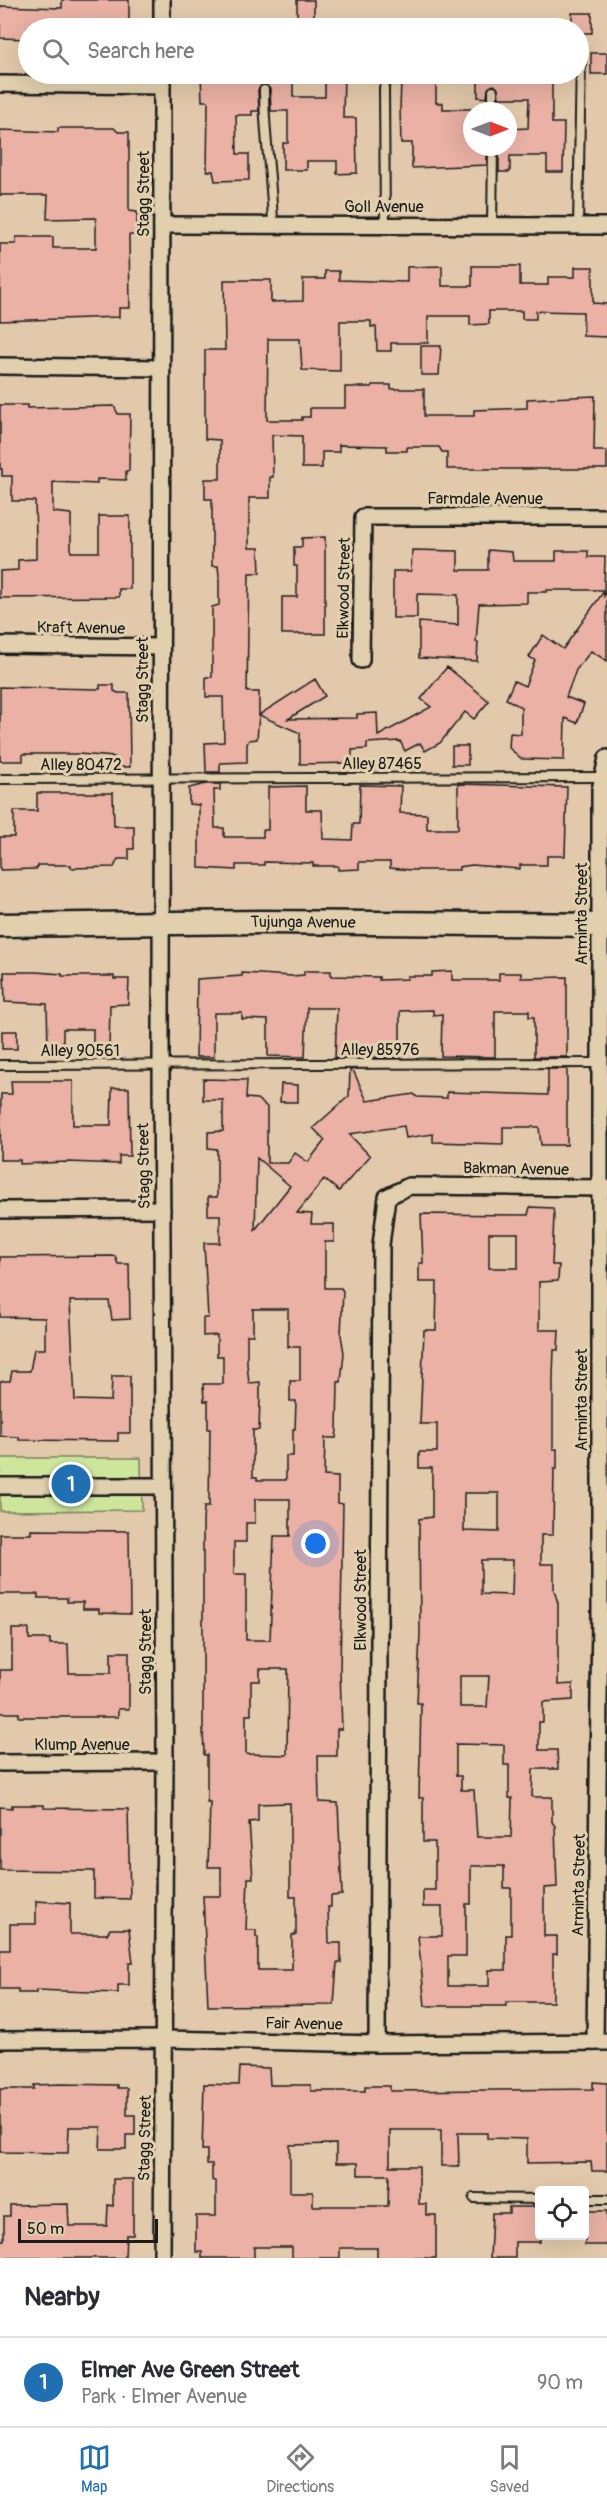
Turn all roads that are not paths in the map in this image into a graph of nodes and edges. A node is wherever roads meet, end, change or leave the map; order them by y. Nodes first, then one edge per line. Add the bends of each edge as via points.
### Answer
1 (162, 0) edge
2 (162, 18) edge
3 (0, 84) edge
4 (18, 84) edge
5 (162, 84) edge
6 (385, 84) edge
7 (581, 84) edge
8 (264, 90) dead end
9 (494, 91) dead end
10 (493, 102) edge
11 (493, 156) edge
12 (162, 225) junction
13 (273, 225) junction
14 (385, 225) junction
15 (492, 226) junction
16 (578, 226) junction
17 (607, 226) edge
18 (0, 366) edge
19 (161, 368) junction
20 (363, 517) joint
21 (607, 517) edge
22 (0, 645) edge
23 (161, 647) junction
24 (361, 660) dead end
25 (607, 758) edge
26 (605, 777) edge
27 (0, 779) edge
28 (161, 779) junction
29 (162, 923) junction
30 (0, 925) edge
31 (603, 925) edge
32 (603, 1063) edge
33 (161, 1064) junction
34 (0, 1065) edge
35 (424, 1186) joint
36 (603, 1188) edge
37 (162, 1209) junction
38 (0, 1210) edge
39 (603, 1402) edge
40 (0, 1486) edge
41 (163, 1486) junction
42 (603, 1610) edge
43 (165, 1762) junction
44 (0, 1763) edge
45 (602, 1824) edge
46 (164, 2039) junction
47 (0, 2040) edge
48 (601, 2042) edge
49 (376, 2044) junction
50 (474, 2198) dead end
51 (535, 2199) edge
52 (589, 2199) edge
53 (607, 2199) edge
54 (162, 2258) edge

1 - 2 street
3 - 4 street
5 - 12 street, Stagg Street
6 - 14 lane
7 - 16 lane
8 - 13 lane
9 - 10 lane
11 - 15 lane
12 - 13 street, Goll Avenue
12 - 19 street, Stagg Street
13 - 14 street, Goll Avenue
14 - 15 street, Goll Avenue
15 - 16 street, Goll Avenue
16 - 17 street, Goll Avenue
18 - 19 street
19 - 23 street, Stagg Street
20 - 21 street, Farmdale Avenue
20 - 24 street, Elkwood Street
22 - 23 street, Kraft Avenue
23 - 28 street, Stagg Street
25 - 26 street, Arminta Street
26 - 28 lane, Alley 87465
26 - 31 street, Arminta Street via 600,790
27 - 28 lane, Alley 80472
28 - 29 street, Stagg Street
29 - 30 street, Tujunga Avenue
29 - 31 street, Tujunga Avenue
29 - 33 street, Stagg Street
31 - 32 street, Arminta Street
32 - 33 lane, Alley 85976
32 - 36 street, Arminta Street
33 - 34 lane, Alley 90561
33 - 37 street, Stagg Street
35 - 36 street, Bakman Avenue
35 - 49 street, Elkwood Street via 409,1186 387,1197 381,1245
36 - 39 street, Arminta Street
37 - 38 street
37 - 41 street, Stagg Street
39 - 42 street, Arminta Street
40 - 41 street
41 - 43 street, Stagg Street
42 - 45 street, Arminta Street
43 - 44 street, Klump Avenue
43 - 46 street, Stagg Street
45 - 48 street, Arminta Street
46 - 47 street, Fair Avenue
46 - 49 street, Fair Avenue
46 - 54 street, Stagg Street
48 - 49 street, Fair Avenue
50 - 51 lane
52 - 53 lane

